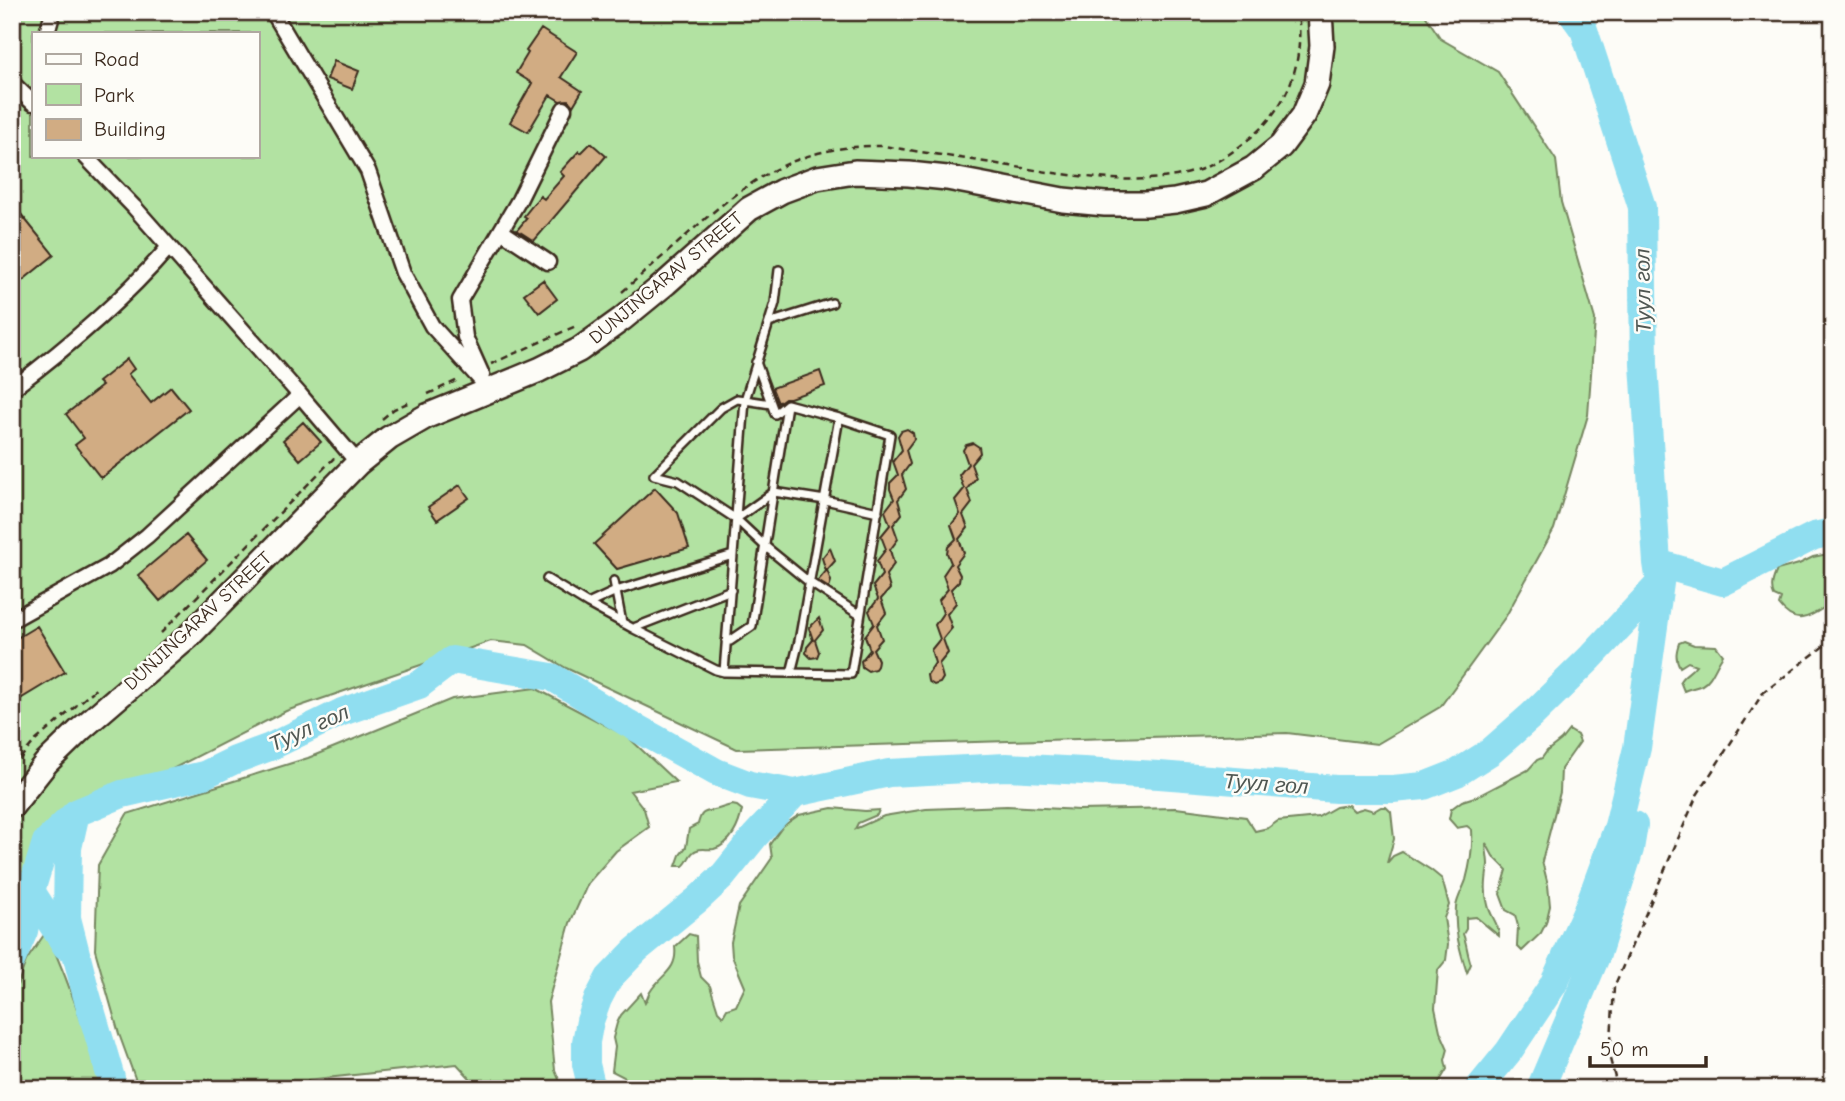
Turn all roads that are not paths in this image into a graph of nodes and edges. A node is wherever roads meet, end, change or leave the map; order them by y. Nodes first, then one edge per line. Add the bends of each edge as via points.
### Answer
1 (53, 12) edge
2 (273, 12) edge
3 (1320, 12) edge
4 (47, 32) edge
5 (12, 83) edge
6 (32, 97) edge
7 (564, 109) dead end
8 (87, 158) edge
9 (501, 231) junction
10 (169, 247) junction
11 (548, 262) dead end
12 (779, 270) dead end
13 (832, 303) dead end
14 (769, 323) junction
15 (756, 362) junction
16 (480, 377) junction
17 (12, 389) edge
18 (300, 396) junction
19 (745, 400) junction
20 (771, 404) junction
21 (788, 404) junction
22 (839, 418) junction
23 (352, 455) junction
24 (774, 492) junction
25 (825, 500) junction
26 (878, 512) junction
27 (736, 519) junction
28 (766, 547) junction
29 (733, 555) junction
30 (547, 579) dead end
31 (614, 582) dead end
32 (809, 582) junction
33 (731, 590) junction
34 (616, 591) junction
35 (589, 604) junction
36 (860, 615) junction
37 (12, 620) edge
38 (622, 623) junction
39 (634, 629) junction
40 (726, 640) junction
41 (724, 672) junction
42 (791, 673) junction
43 (12, 806) edge

1 - 4 street
2 - 16 street via 368,171 403,273 426,316
3 - 16 main road, DUNJINGARAV STREET via 1317,84 1304,116 1263,161 1206,194 1146,204 1105,204 909,174 855,172 817,178 749,209 649,298 579,350 539,370
5 - 6 street
7 - 9 street
8 - 10 street
9 - 11 street
9 - 16 street via 460,300 464,337
10 - 17 street via 86,329
10 - 18 street
12 - 14 lane
13 - 14 lane
14 - 15 lane
15 - 19 lane
15 - 20 lane
16 - 23 main road, DUNJINGARAV STREET via 427,416
18 - 23 street
18 - 37 street via 109,566
19 - 20 lane
19 - 27 lane
19 - 27 lane via 721,408 654,475 678,481
20 - 21 lane via 775,414
21 - 22 lane
21 - 24 lane
22 - 25 lane
22 - 26 lane via 890,435
23 - 43 main road, DUNJINGARAV STREET via 188,637 81,729
24 - 25 lane
24 - 27 lane
24 - 28 lane
25 - 26 lane
25 - 32 lane
26 - 36 lane
27 - 28 lane
27 - 29 lane
28 - 32 lane
28 - 40 lane via 752,626
29 - 33 lane
29 - 34 lane
30 - 35 lane
31 - 34 lane
32 - 36 lane
32 - 42 lane
33 - 39 lane
33 - 40 lane
34 - 35 lane
34 - 38 lane
35 - 38 lane
36 - 42 lane via 851,674
38 - 39 lane
39 - 41 lane
40 - 41 lane
41 - 42 lane

